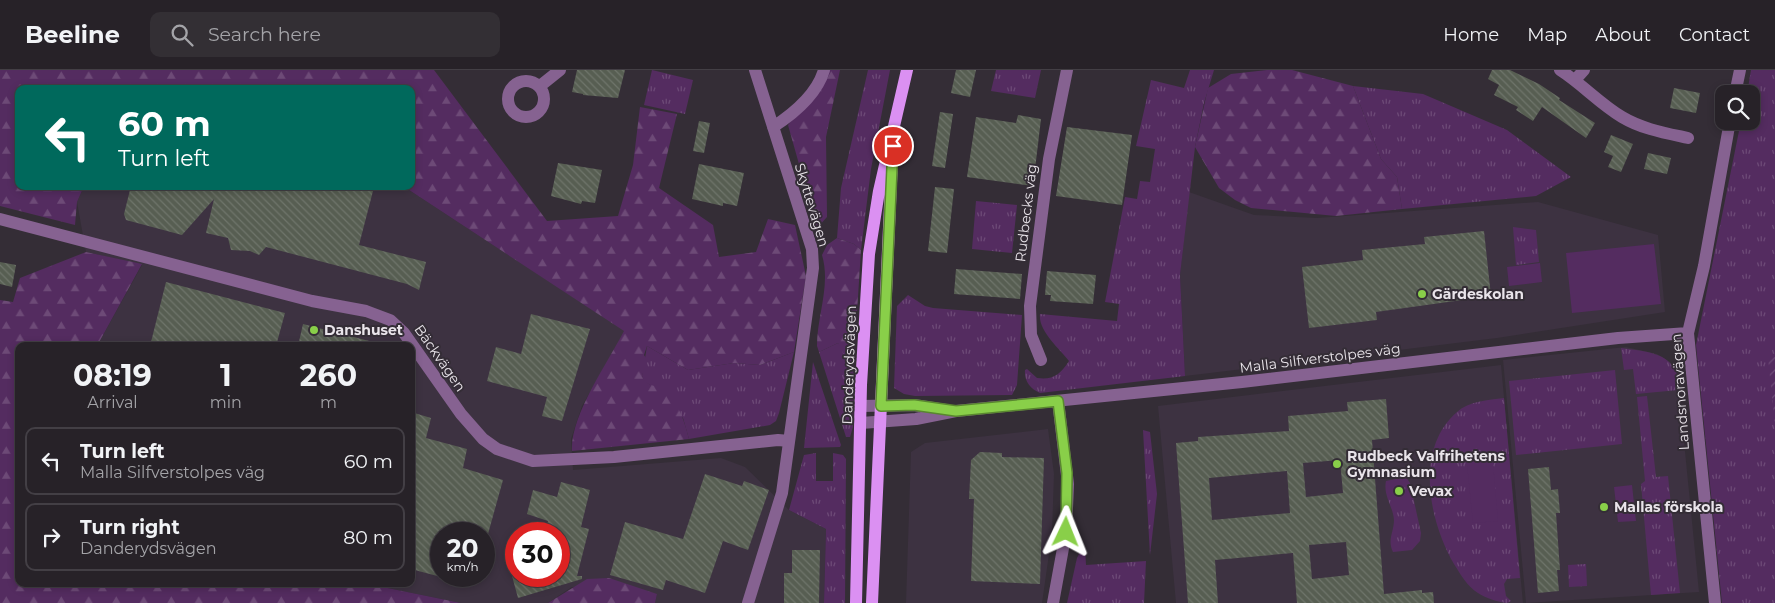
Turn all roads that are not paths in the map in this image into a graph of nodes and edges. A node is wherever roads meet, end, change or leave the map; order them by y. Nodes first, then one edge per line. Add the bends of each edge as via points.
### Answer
1 (560, 70) edge
2 (755, 70) edge
3 (824, 70) edge
4 (907, 70) edge
5 (1066, 70) edge
6 (1560, 70) edge
7 (1584, 70) edge
8 (1740, 70) edge
9 (1575, 80) junction
10 (1737, 85) edge
11 (540, 86) dead end
12 (772, 127) junction
13 (1728, 130) edge
14 (894, 131) junction
15 (1688, 138) dead end
16 (0, 219) edge
17 (1688, 333) junction
18 (410, 342) edge
19 (415, 349) edge
20 (1040, 360) dead end
21 (1058, 401) junction
22 (861, 406) junction
23 (881, 406) junction
24 (956, 411) junction
25 (861, 422) junction
26 (880, 422) junction
27 (790, 441) junction
28 (748, 603) edge
29 (856, 603) edge
30 (872, 603) edge
31 (1053, 603) edge
32 (1715, 603) edge

1 - 11 street
2 - 12 street, Skyttevägen
3 - 12 street via 820,82 794,112
4 - 14 main road, Danderydsvägen
5 - 20 street, Rudbecks väg via 1049,159 1030,306 1031,335
6 - 9 street
7 - 9 street
8 - 10 street
9 - 15 street via 1620,116
12 - 27 street, Skyttevägen via 812,250 813,268
13 - 17 street, Landsnoravägen via 1704,266
14 - 22 main road, Danderydsvägen via 879,190 869,254
14 - 23 main road, Danderydsvägen
16 - 18 street, Bäckvägen via 312,301 366,311 390,320
17 - 21 street, Malla Silfverstolpes väg via 1618,338
17 - 32 street, Landsnoravägen
19 - 27 street, Bäckvägen via 461,414 483,439 498,449 533,461
21 - 24 street, Malla Silfverstolpes väg
21 - 31 street via 1068,484 1066,532
22 - 23 street, Malla Silfverstolpes väg
22 - 25 main road, Danderydsvägen
23 - 24 street, Malla Silfverstolpes väg via 914,405
23 - 26 main road, Danderydsvägen
24 - 26 street, Malla Silfverstolpes väg
25 - 26 street, Malla Silfverstolpes väg
25 - 29 main road, Danderydsvägen
26 - 30 main road, Danderydsvägen
27 - 28 street, Skyttevägen via 782,493

